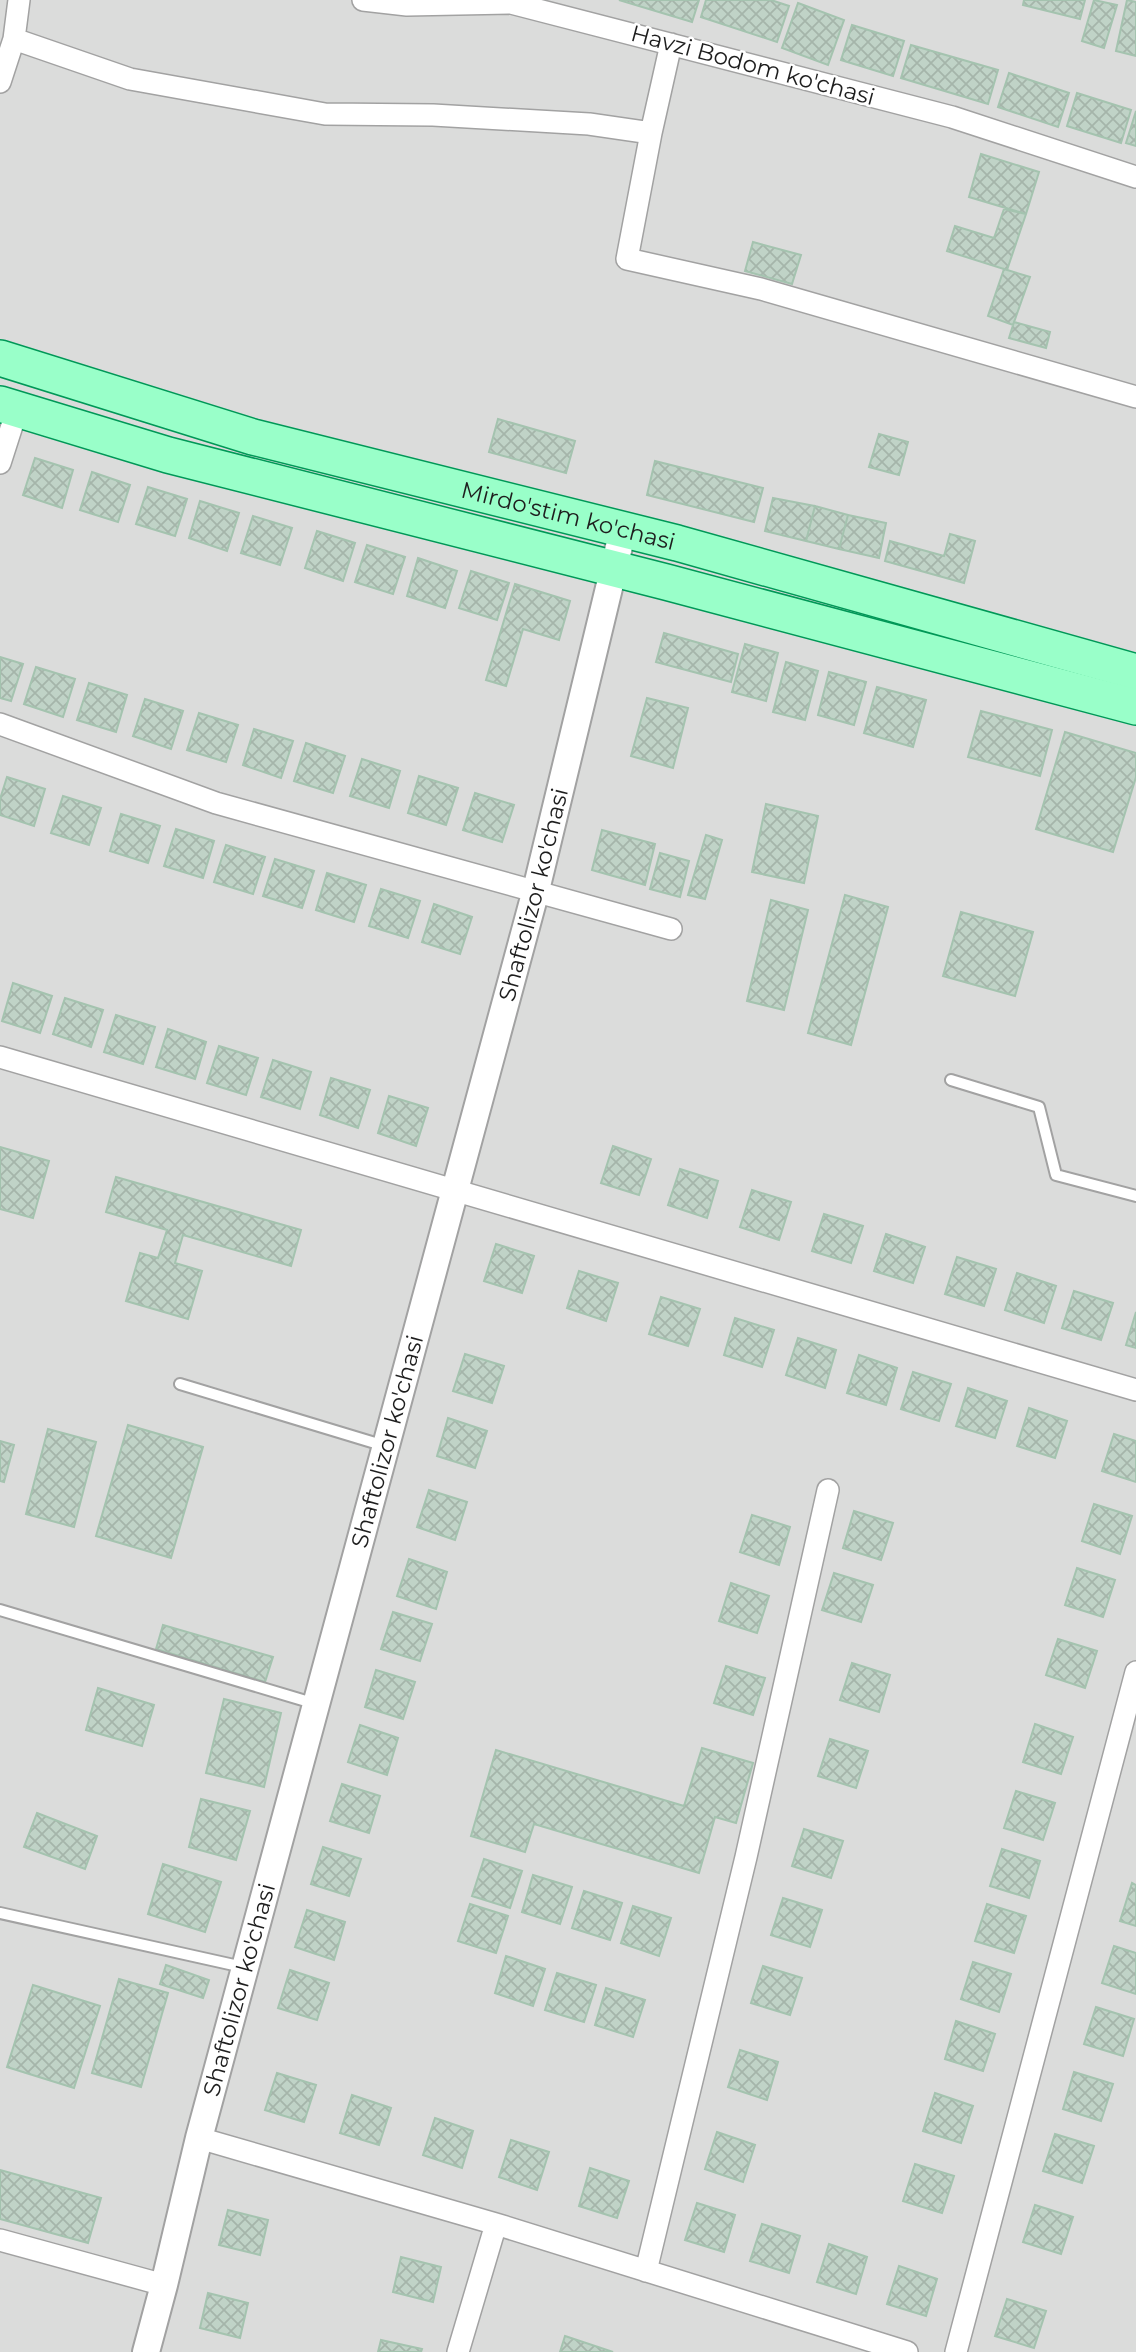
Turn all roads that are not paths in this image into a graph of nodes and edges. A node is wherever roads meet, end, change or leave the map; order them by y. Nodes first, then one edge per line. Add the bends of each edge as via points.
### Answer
1 (19, 0) edge
2 (363, 0) edge
3 (14, 39) junction
4 (671, 44) junction
5 (0, 82) edge
6 (651, 132) junction
7 (1136, 177) edge
8 (0, 358) edge
9 (1136, 397) edge
10 (9, 407) edge
11 (0, 463) edge
12 (623, 530) junction
13 (614, 569) junction
14 (1136, 672) edge
15 (1136, 707) edge
16 (0, 724) edge
17 (536, 890) junction
18 (671, 929) dead end
19 (0, 1057) edge
20 (951, 1080) dead end
21 (454, 1189) junction
22 (1136, 1196) edge
23 (180, 1384) dead end
24 (1136, 1390) edge
25 (385, 1446) junction
26 (828, 1489) dead end
27 (0, 1610) edge
28 (1136, 1672) edge
29 (316, 1704) junction
30 (0, 1913) edge
31 (245, 1967) junction
32 (199, 2138) junction
33 (496, 2224) junction
34 (0, 2240) edge
35 (646, 2271) junction
36 (164, 2285) junction
37 (146, 2352) edge
38 (458, 2352) edge
39 (907, 2352) edge
40 (956, 2352) edge

1 - 3 street
2 - 4 street, Havzi Bodom ko'chasi via 407,5 512,3
3 - 5 street
3 - 6 street via 130,79 325,114 446,116
4 - 6 street
4 - 7 street, Havzi Bodom ko'chasi via 952,117
6 - 9 street via 626,259 761,289
8 - 12 main road, Mirdo'stim ko'chasi via 253,438
10 - 11 street
10 - 13 main road, Mirdo'stim ko'chasi via 168,455
12 - 13 street, Shaftolizor ko'chasi
12 - 14 main road, Mirdo'stim ko'chasi
13 - 15 main road, Mirdo'stim ko'chasi
13 - 17 street, Shaftolizor ko'chasi
16 - 17 street via 216,803
17 - 18 street
17 - 21 street, Shaftolizor ko'chasi
19 - 21 street
20 - 22 lane via 1039,1107 1056,1175
21 - 24 street
21 - 25 street, Shaftolizor ko'chasi
23 - 25 lane
25 - 29 street, Shaftolizor ko'chasi
26 - 35 street via 746,1857
27 - 29 lane
28 - 40 street
29 - 31 street, Shaftolizor ko'chasi
30 - 31 lane
31 - 32 street, Shaftolizor ko'chasi
32 - 33 street
32 - 36 street, Shaftolizor ko'chasi
33 - 35 street
33 - 38 street
34 - 36 street
35 - 39 street
36 - 37 street, Shaftolizor ko'chasi

